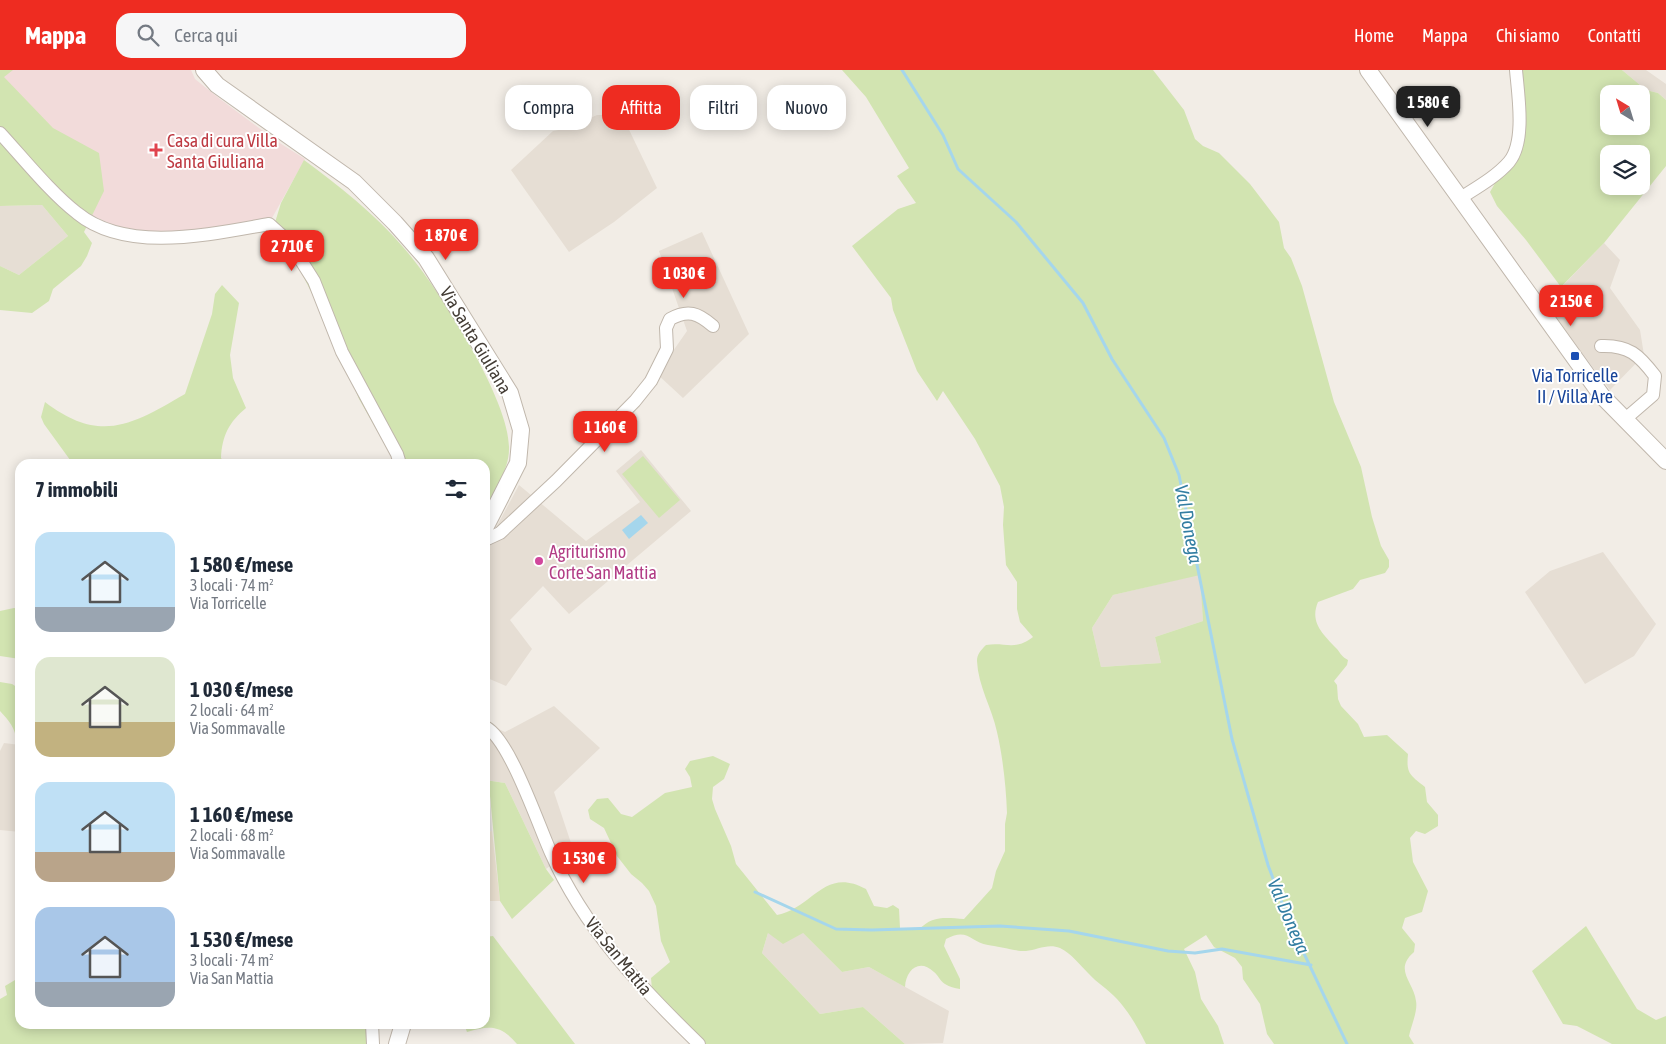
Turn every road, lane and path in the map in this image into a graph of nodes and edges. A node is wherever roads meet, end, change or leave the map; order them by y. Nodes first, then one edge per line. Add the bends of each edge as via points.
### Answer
1 (204, 70) edge
2 (1368, 70) edge
3 (1516, 70) edge
4 (0, 133) edge
5 (1459, 199) junction
6 (713, 326) dead end
7 (1601, 346) dead end
8 (1624, 420) junction
9 (398, 459) edge
10 (1666, 462) edge
11 (490, 518) edge
12 (490, 538) edge
13 (490, 731) edge
14 (372, 1029) edge
15 (402, 1029) edge
16 (373, 1044) edge
17 (397, 1044) edge
18 (699, 1044) edge

1 - 11 street, Via Santa Giuliana via 217,85 354,182 426,258 510,393 521,430 518,463
2 - 5 street
3 - 5 street via 1519,108 1517,148 1502,169
4 - 9 street via 77,214 120,234 166,238 202,236 269,224 290,243 314,281 342,352
5 - 8 street via 1602,396
6 - 12 street via 700,315 681,313 670,319 666,328 667,349 651,381 635,401 556,481 500,533
7 - 8 street via 1619,345 1642,360 1655,376 1653,395
8 - 10 street
13 - 18 street, Via San Mattia via 498,738 516,770 552,855 587,918 620,962
14 - 16 street
15 - 17 street

